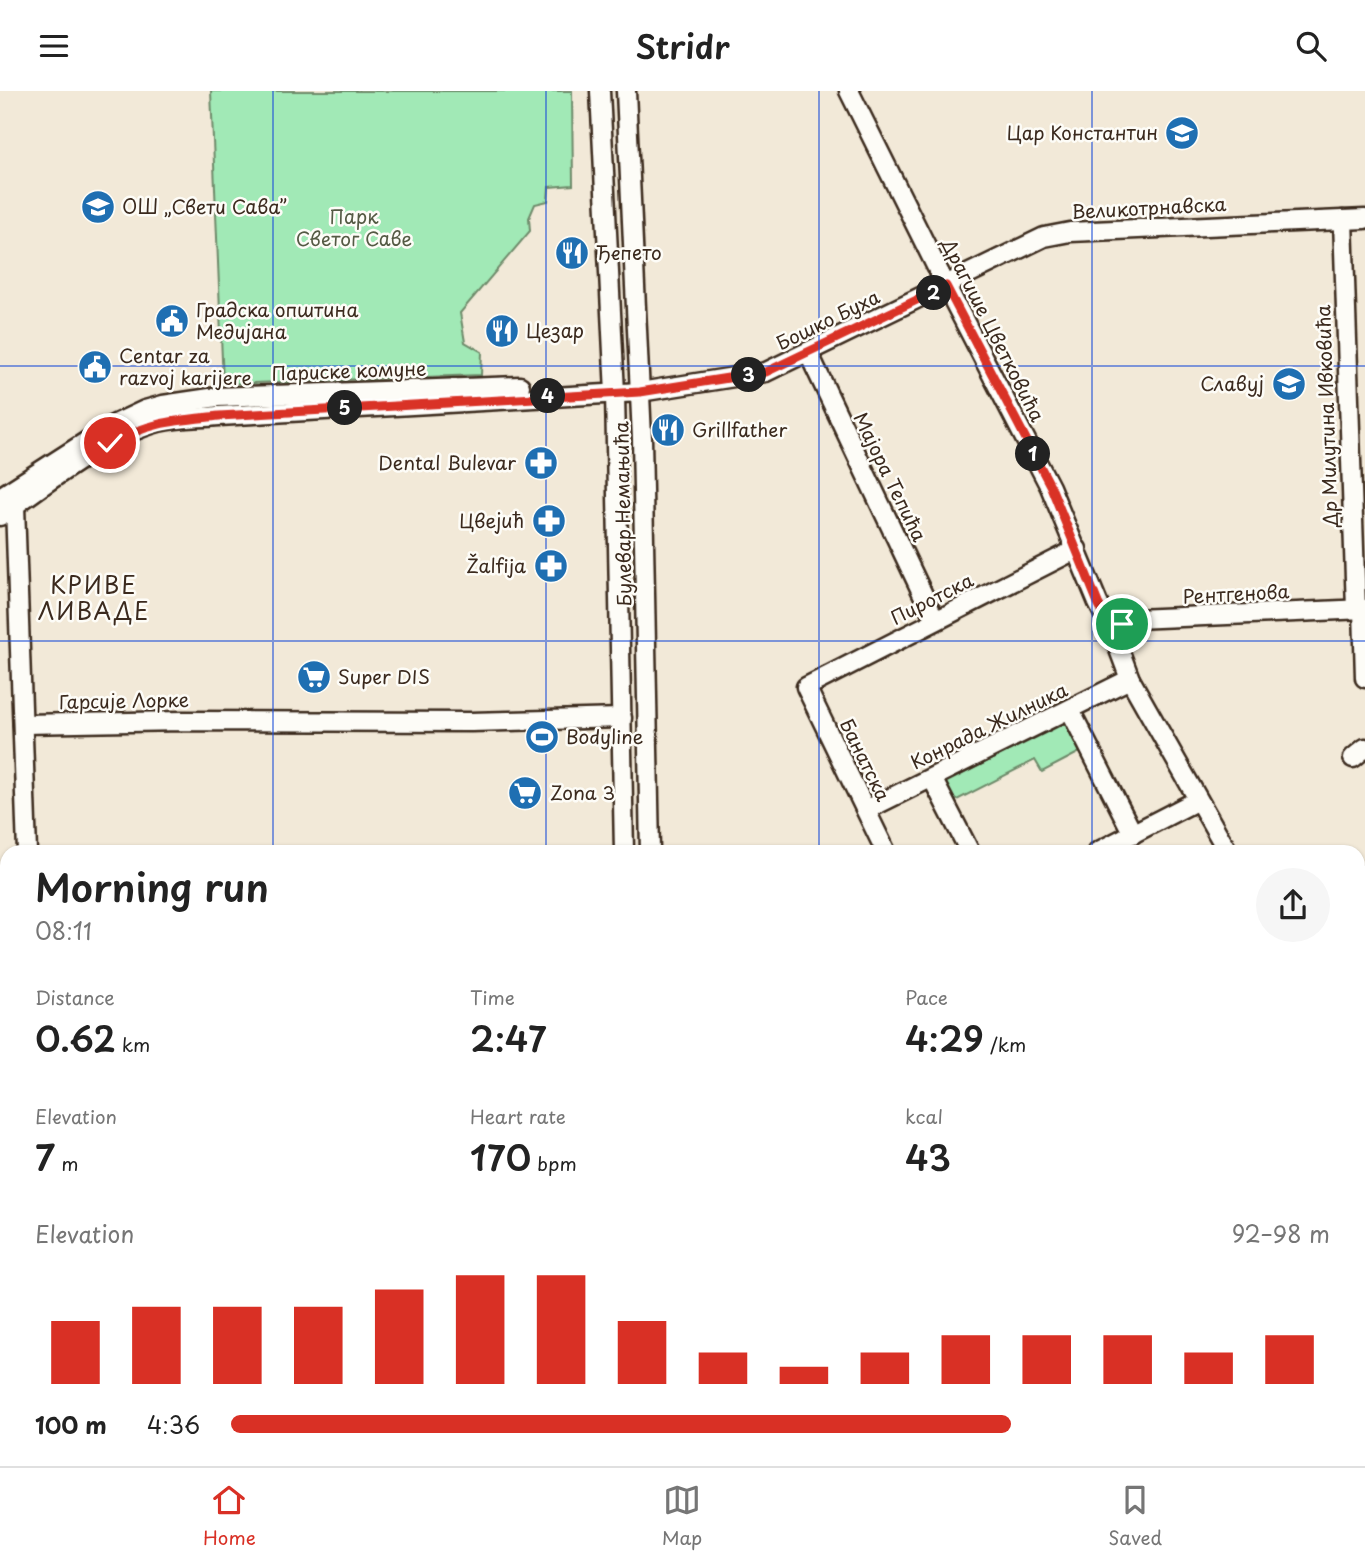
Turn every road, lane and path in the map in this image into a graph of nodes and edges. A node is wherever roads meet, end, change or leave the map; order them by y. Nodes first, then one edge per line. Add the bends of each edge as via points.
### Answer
1 (600, 91) edge
2 (626, 91) edge
3 (849, 91) edge
4 (1365, 219) edge
5 (1343, 221) junction
6 (946, 286) junction
7 (807, 352) junction
8 (614, 387) junction
9 (640, 387) junction
10 (4, 500) edge
11 (1077, 549) junction
12 (1361, 609) edge
13 (935, 620) junction
14 (1111, 628) junction
15 (1365, 678) edge
16 (1130, 679) junction
17 (806, 687) joint
18 (1070, 710) junction
19 (622, 717) junction
20 (23, 724) junction
21 (932, 778) junction
22 (1198, 800) junction
23 (866, 810) junction
24 (1133, 834) junction
25 (27, 845) edge
26 (624, 845) edge
27 (650, 845) edge
28 (883, 845) edge
29 (966, 845) edge
30 (1111, 845) edge
31 (1224, 845) edge

1 - 8 street, Булевар Немањића
2 - 9 street, Булевар Немањића
3 - 6 street, Драгише Цветковића
4 - 5 street, Великотрнавска
5 - 6 street, Великотрнавска via 1070,232 1044,237
5 - 12 street, Др Милутина Ивковића
6 - 7 street, Бошко Буха
6 - 11 street, Драгише Цветковића via 1051,487
7 - 9 street, Бошко Буха via 766,372
7 - 13 street, Мајора Тепића
8 - 9 street, Париске комуне
8 - 10 street, Париске комуне via 217,397 163,405 109,427
8 - 19 street, Булевар Немањића
9 - 27 street, Булевар Немањића
10 - 20 street
11 - 13 street, Пиротска
11 - 14 street, Драгише Цветковића
12 - 14 street, Рентгенова via 1135,619
12 - 15 street, Др Милутина Ивковића
13 - 17 street, Пиротска
14 - 16 street, Драгише Цветковића
16 - 18 street, Конрада Жилника
16 - 22 street, Драгише Цветковића
17 - 23 street, Банатска
18 - 21 street, Конрада Жилника
18 - 24 street
19 - 20 street, Гарсије Лорке
19 - 26 street, Булевар Немањића
20 - 25 street
21 - 23 street, Конрада Жилника
21 - 29 street
22 - 24 street
22 - 31 street, Драгише Цветковића
23 - 28 street, Банатска
24 - 30 street

